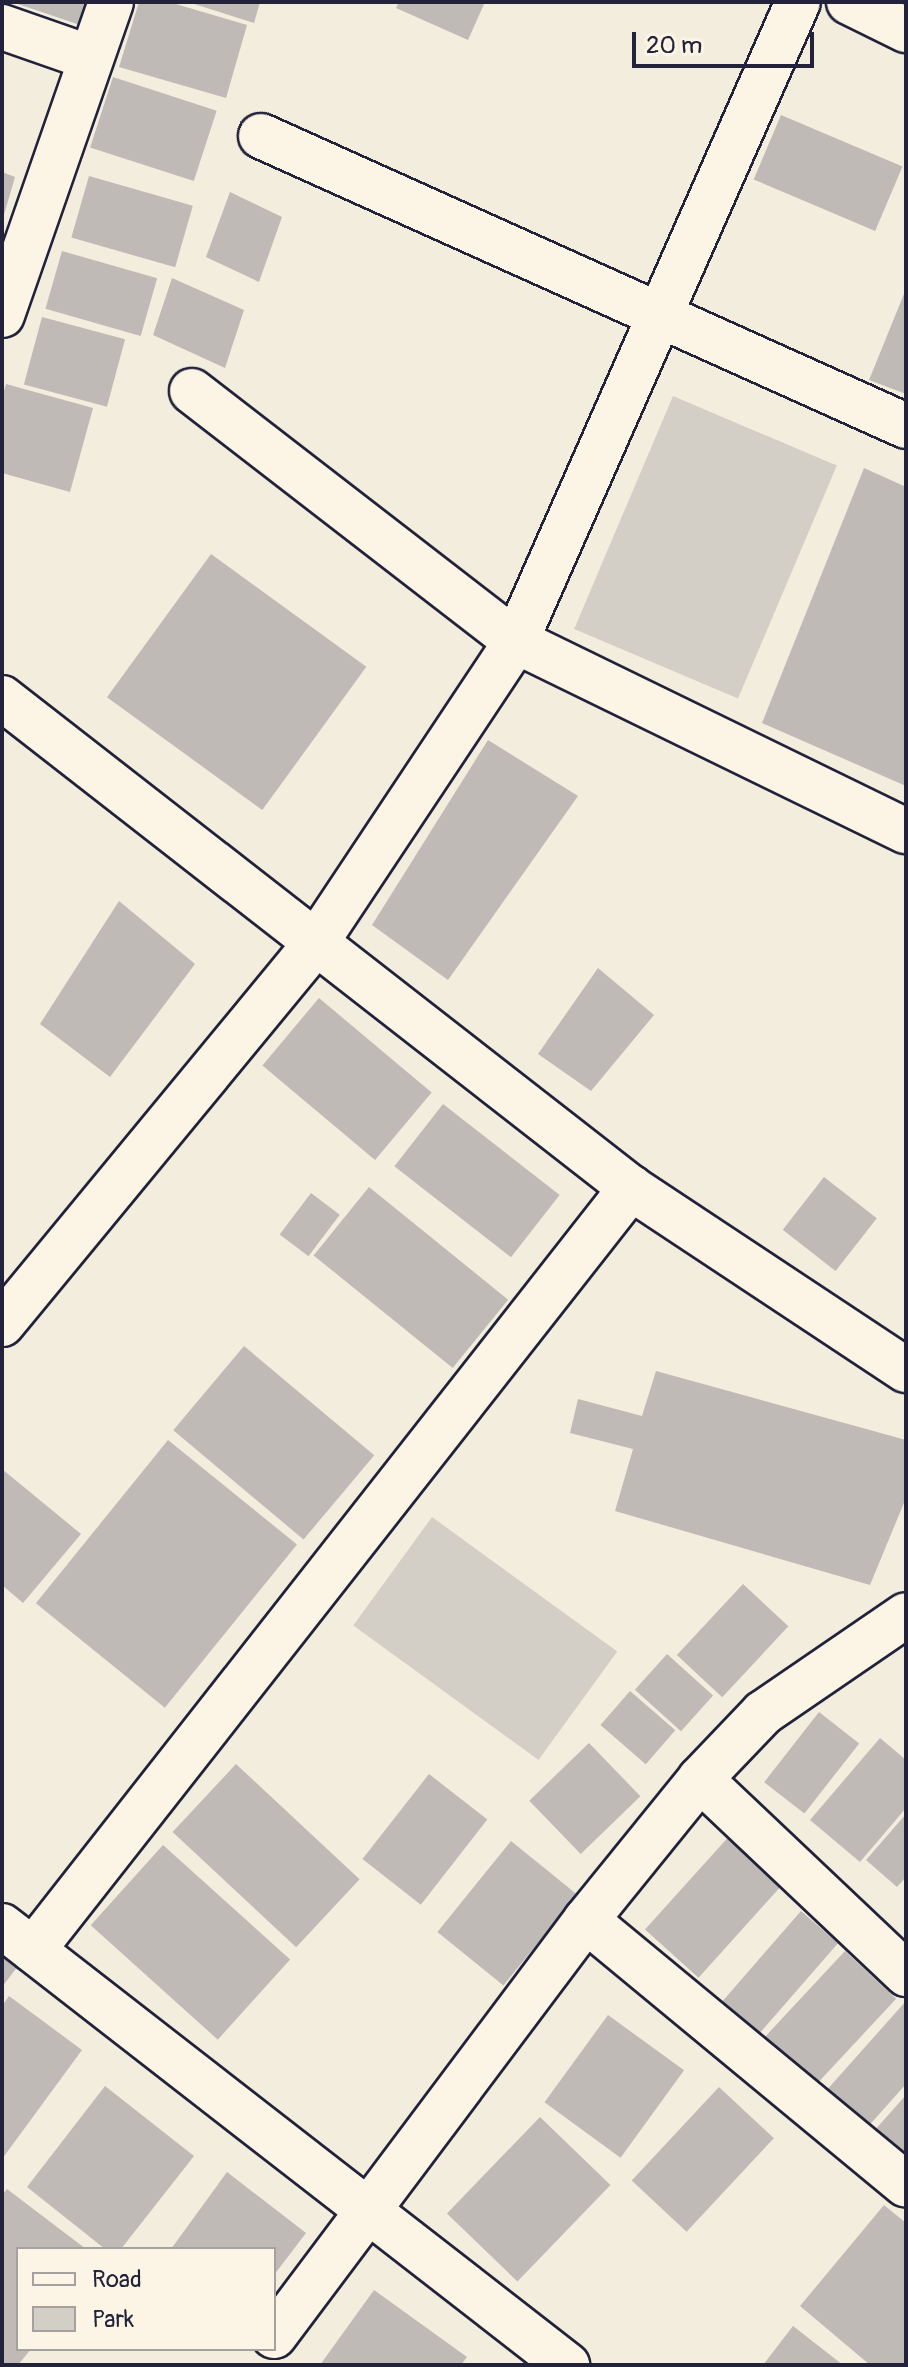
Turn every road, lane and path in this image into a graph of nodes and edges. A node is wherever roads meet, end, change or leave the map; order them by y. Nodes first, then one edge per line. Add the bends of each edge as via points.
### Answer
1 (111, 2) edge
2 (798, 2) edge
3 (849, 2) edge
4 (2, 27) edge
5 (906, 30) edge
6 (91, 58) junction
7 (261, 136) dead end
8 (2, 315) edge
9 (662, 317) junction
10 (192, 391) dead end
11 (906, 426) edge
12 (516, 641) junction
13 (2, 698) edge
14 (906, 831) edge
15 (315, 944) junction
16 (631, 1188) junction
17 (2, 1324) edge
18 (906, 1370) edge
19 (906, 1615) edge
20 (700, 1779) junction
21 (586, 1920) junction
22 (17, 1938) edge
23 (906, 1974) edge
24 (906, 2185) edge
25 (364, 2211) junction
26 (276, 2333) edge
27 (567, 2365) edge

1 - 6 street
2 - 9 street
3 - 5 street
4 - 6 street
6 - 8 street
7 - 9 street
9 - 11 street
9 - 12 street
10 - 12 street
12 - 14 street
12 - 15 street
13 - 15 street
15 - 16 street
15 - 17 street
16 - 18 street
16 - 22 street
19 - 20 street via 763,1713
20 - 21 street
20 - 23 street
21 - 24 street
21 - 25 street
22 - 25 street
25 - 26 street
25 - 27 street

